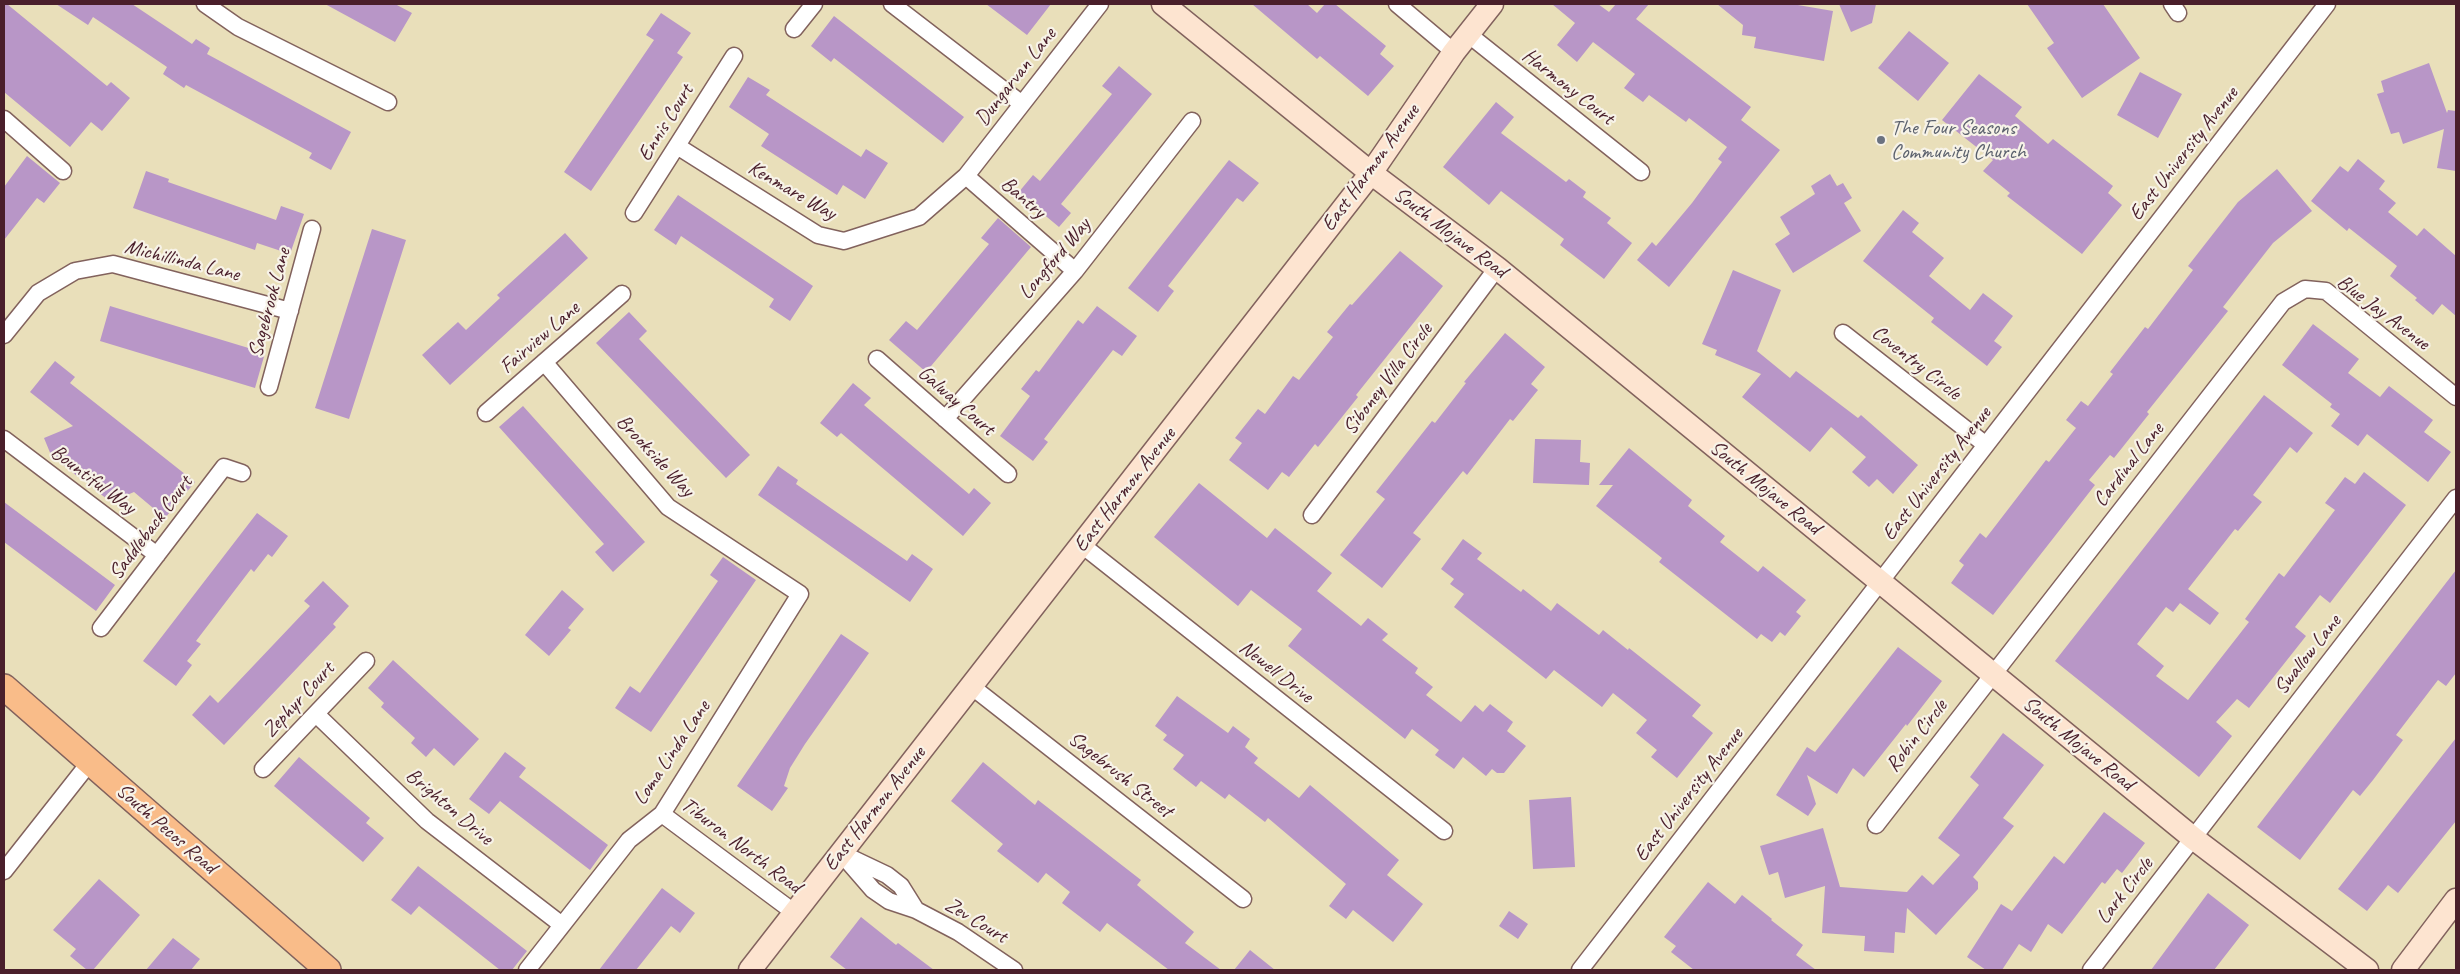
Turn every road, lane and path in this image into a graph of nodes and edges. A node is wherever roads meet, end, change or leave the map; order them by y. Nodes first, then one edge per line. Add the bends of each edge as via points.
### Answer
1 (205, 4) edge
2 (814, 4) edge
3 (892, 4) edge
4 (1100, 4) edge
5 (1164, 4) edge
6 (1397, 4) edge
7 (1492, 4) edge
8 (2327, 4) edge
9 (794, 29) dead end
10 (1468, 34) junction
11 (1454, 52) junction
12 (734, 56) dead end
13 (388, 102) dead end
14 (1022, 104) junction
15 (4, 119) edge
16 (1192, 121) dead end
17 (677, 146) junction
18 (63, 171) dead end
19 (1641, 172) dead end
20 (1371, 173) junction
21 (966, 176) junction
22 (634, 213) dead end
23 (312, 229) dead end
24 (1497, 268) junction
25 (1075, 271) junction
26 (2305, 289) joint
27 (622, 294) dead end
28 (290, 311) junction
29 (1843, 333) dead end
30 (4, 335) edge
31 (877, 360) dead end
32 (544, 362) junction
33 (269, 387) dead end
34 (2456, 397) edge
35 (486, 413) dead end
36 (945, 419) junction
37 (4, 439) edge
38 (1986, 445) junction
39 (242, 473) dead end
40 (1008, 474) dead end
41 (2456, 498) edge
42 (1312, 515) dead end
43 (1082, 545) junction
44 (157, 555) junction
45 (1880, 583) junction
46 (800, 594) joint
47 (101, 628) dead end
48 (366, 661) dead end
49 (1993, 674) junction
50 (971, 686) junction
51 (4, 687) edge
52 (316, 714) junction
53 (90, 762) junction
54 (263, 769) dead end
55 (662, 814) junction
56 (1876, 825) dead end
57 (1444, 831) dead end
58 (2193, 838) junction
59 (840, 852) junction
60 (4, 871) edge
61 (1243, 898) dead end
62 (2456, 900) edge
63 (795, 913) junction
64 (562, 926) junction
65 (328, 970) edge
66 (527, 970) edge
67 (750, 970) edge
68 (1014, 970) edge
69 (1580, 970) edge
70 (2091, 970) edge
71 (2367, 970) edge
72 (2403, 970) edge

1 - 13 street via 238,27
2 - 9 street
3 - 14 street
4 - 14 street, Dungarvan Lane
5 - 20 street, South Mojave Road
6 - 11 street
7 - 10 street, East Harmon Avenue
8 - 38 street, East University Avenue
10 - 11 street, East Harmon Avenue
10 - 19 street, Harmony Court
11 - 20 street, East Harmon Avenue
12 - 17 street, Ennis Court
14 - 21 street, Dungarvan Lane
15 - 18 street
16 - 25 street, Longford Way
17 - 21 street, Kenmare Way via 818,235 844,241 919,217
17 - 22 street, Ennis Court
20 - 24 street, South Mojave Road
20 - 43 street, East Harmon Avenue
21 - 25 street, Bantry
23 - 28 street, Sagebrook Lane
24 - 42 street, Siboney Villa Circle
24 - 45 street, South Mojave Road
25 - 36 street, Longford Way
26 - 34 street, Blue Jay Avenue via 2326,292
26 - 49 street, Cardinal Lane via 2283,302
27 - 32 street, Fairview Lane
28 - 30 street, Michillinda Lane via 113,264 76,271 38,293
28 - 33 street, Sagebrook Lane
29 - 38 street, Coventry Circle
31 - 36 street, Galway Court
32 - 35 street, Fairview Lane
32 - 46 street, Brookside Way via 668,507
36 - 40 street, Galway Court
37 - 44 street, Bountiful Way
38 - 45 street, East University Avenue
39 - 44 street, Saddleback Court via 224,467
41 - 58 street, Swallow Lane
43 - 50 street, East Harmon Avenue
43 - 57 street, Newell Drive
44 - 47 street, Saddleback Court
45 - 49 street, South Mojave Road
45 - 69 street, East University Avenue
46 - 55 street, Loma Linda Lane
48 - 52 street, Zephyr Court
49 - 56 street, Robin Circle
49 - 58 street, South Mojave Road
50 - 59 street, East Harmon Avenue
50 - 61 street, Sagebrush Street
51 - 53 main road, South Pecos Road
52 - 54 street, Zephyr Court
52 - 64 street, Brighton Drive via 427,821
53 - 60 street
53 - 65 main road, South Pecos Road
55 - 63 street, Tiburon North Road
55 - 64 street, Loma Linda Lane via 629,840
58 - 70 street, Lark Circle
58 - 71 street, South Mojave Road
59 - 63 street, East Harmon Avenue
59 - 68 street, Zev Court via 887,876 901,886 916,910 958,932
62 - 72 street
63 - 67 street, East Harmon Avenue
64 - 66 street, Loma Linda Lane

